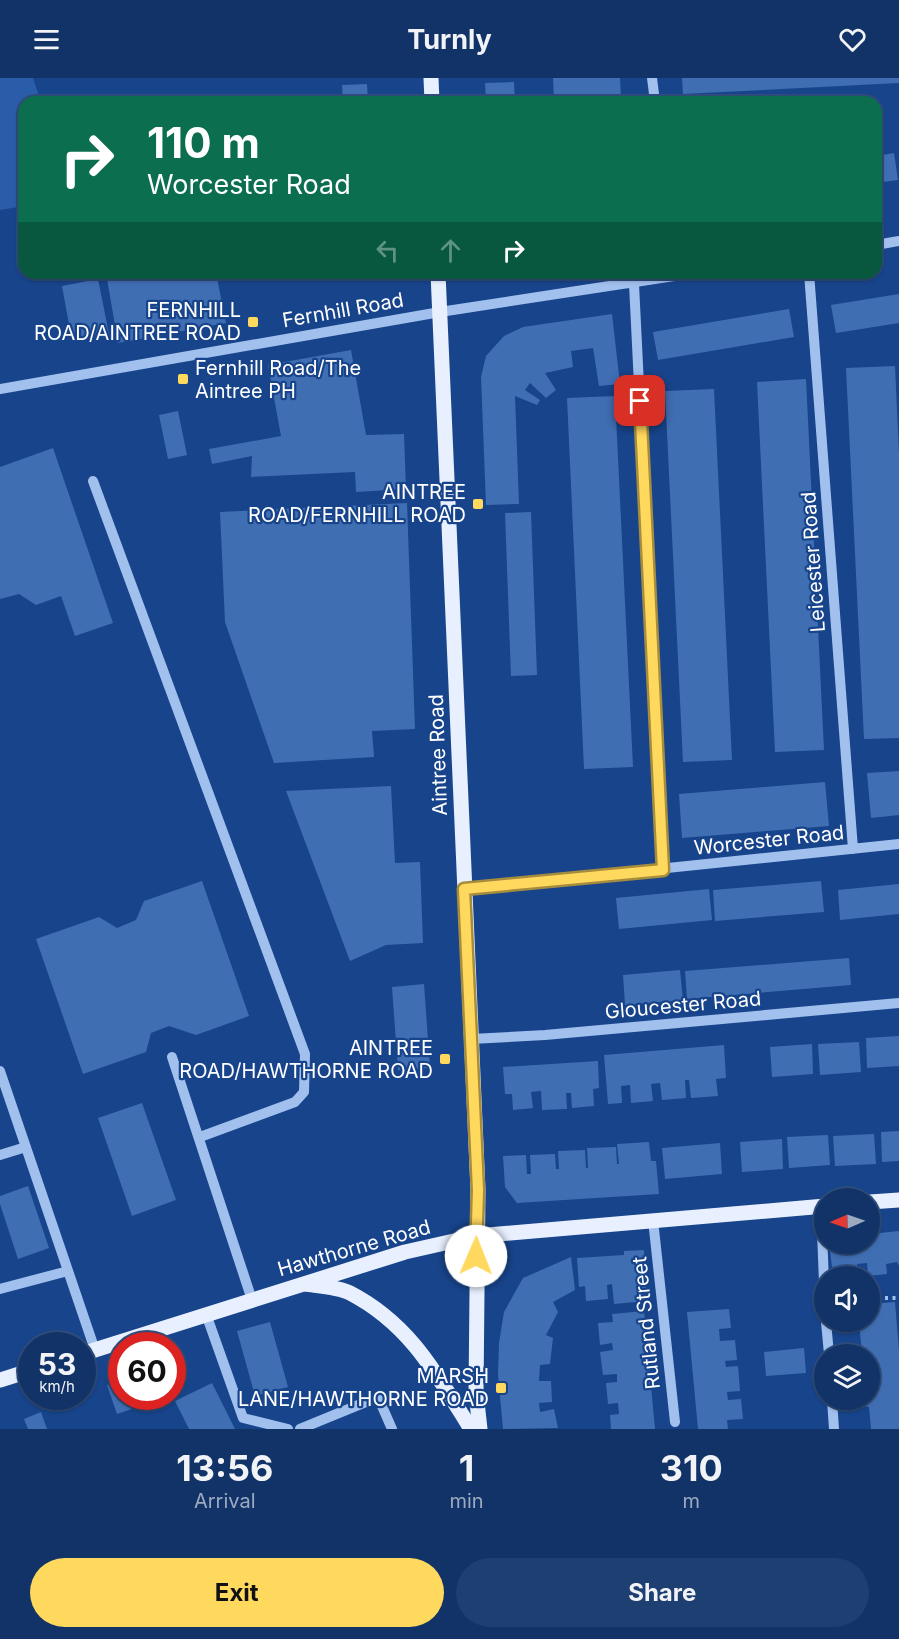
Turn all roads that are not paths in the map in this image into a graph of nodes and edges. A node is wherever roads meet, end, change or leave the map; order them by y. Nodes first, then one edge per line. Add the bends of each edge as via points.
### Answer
1 (431, 78) edge
2 (652, 78) edge
3 (432, 96) edge
4 (654, 96) edge
5 (899, 241) edge
6 (882, 244) edge
7 (438, 279) edge
8 (660, 279) edge
9 (809, 279) edge
10 (634, 284) junction
11 (440, 312) junction
12 (0, 389) edge
13 (93, 481) dead end
14 (899, 844) edge
15 (853, 849) junction
16 (663, 870) junction
17 (464, 889) junction
18 (899, 1003) edge
19 (471, 1039) junction
20 (172, 1057) dead end
21 (0, 1071) edge
22 (200, 1137) junction
23 (26, 1147) junction
24 (0, 1155) edge
25 (899, 1200) edge
26 (880, 1201) edge
27 (814, 1207) edge
28 (653, 1220) junction
29 (476, 1236) junction
30 (68, 1271) junction
31 (304, 1283) junction
32 (0, 1289) edge
33 (252, 1300) junction
34 (206, 1314) junction
35 (84, 1332) edge
36 (96, 1350) edge
37 (18, 1374) edge
38 (0, 1380) edge
39 (833, 1410) edge
40 (675, 1422) dead end
41 (288, 1429) edge
42 (300, 1429) edge
43 (392, 1429) edge
44 (471, 1429) edge
45 (480, 1429) edge
46 (834, 1429) edge

1 - 3 main road
2 - 4 street
5 - 6 street
7 - 11 main road, Aintree Road
8 - 10 street, Fernhill Road
9 - 15 street, Leicester Road
10 - 11 street, Fernhill Road
10 - 16 street
11 - 12 street, Fernhill Road
11 - 17 main road, Aintree Road
13 - 22 street via 305,1054 304,1092 295,1102
14 - 15 street, Worcester Road
15 - 16 street, Worcester Road
16 - 17 street, Worcester Road
17 - 19 main road, Aintree Road
18 - 19 street, Gloucester Road
19 - 29 main road, Aintree Road via 478,1190
20 - 22 street
21 - 23 street
22 - 33 street
23 - 24 street
23 - 30 street
25 - 26 main road
27 - 28 main road, Hawthorne Road
28 - 29 main road, Hawthorne Road
28 - 40 street, Rutland Street
29 - 31 main road, Hawthorne Road via 405,1252
29 - 45 main road, Aintree Road via 476,1393
30 - 32 street
30 - 35 street
31 - 33 main road, Hawthorne Road
31 - 44 main road via 349,1292 396,1324 425,1356
33 - 34 main road, Hawthorne Road
34 - 36 main road, Hawthorne Road
34 - 41 street via 243,1418
37 - 38 main road
39 - 46 street
42 - 43 street via 378,1397

